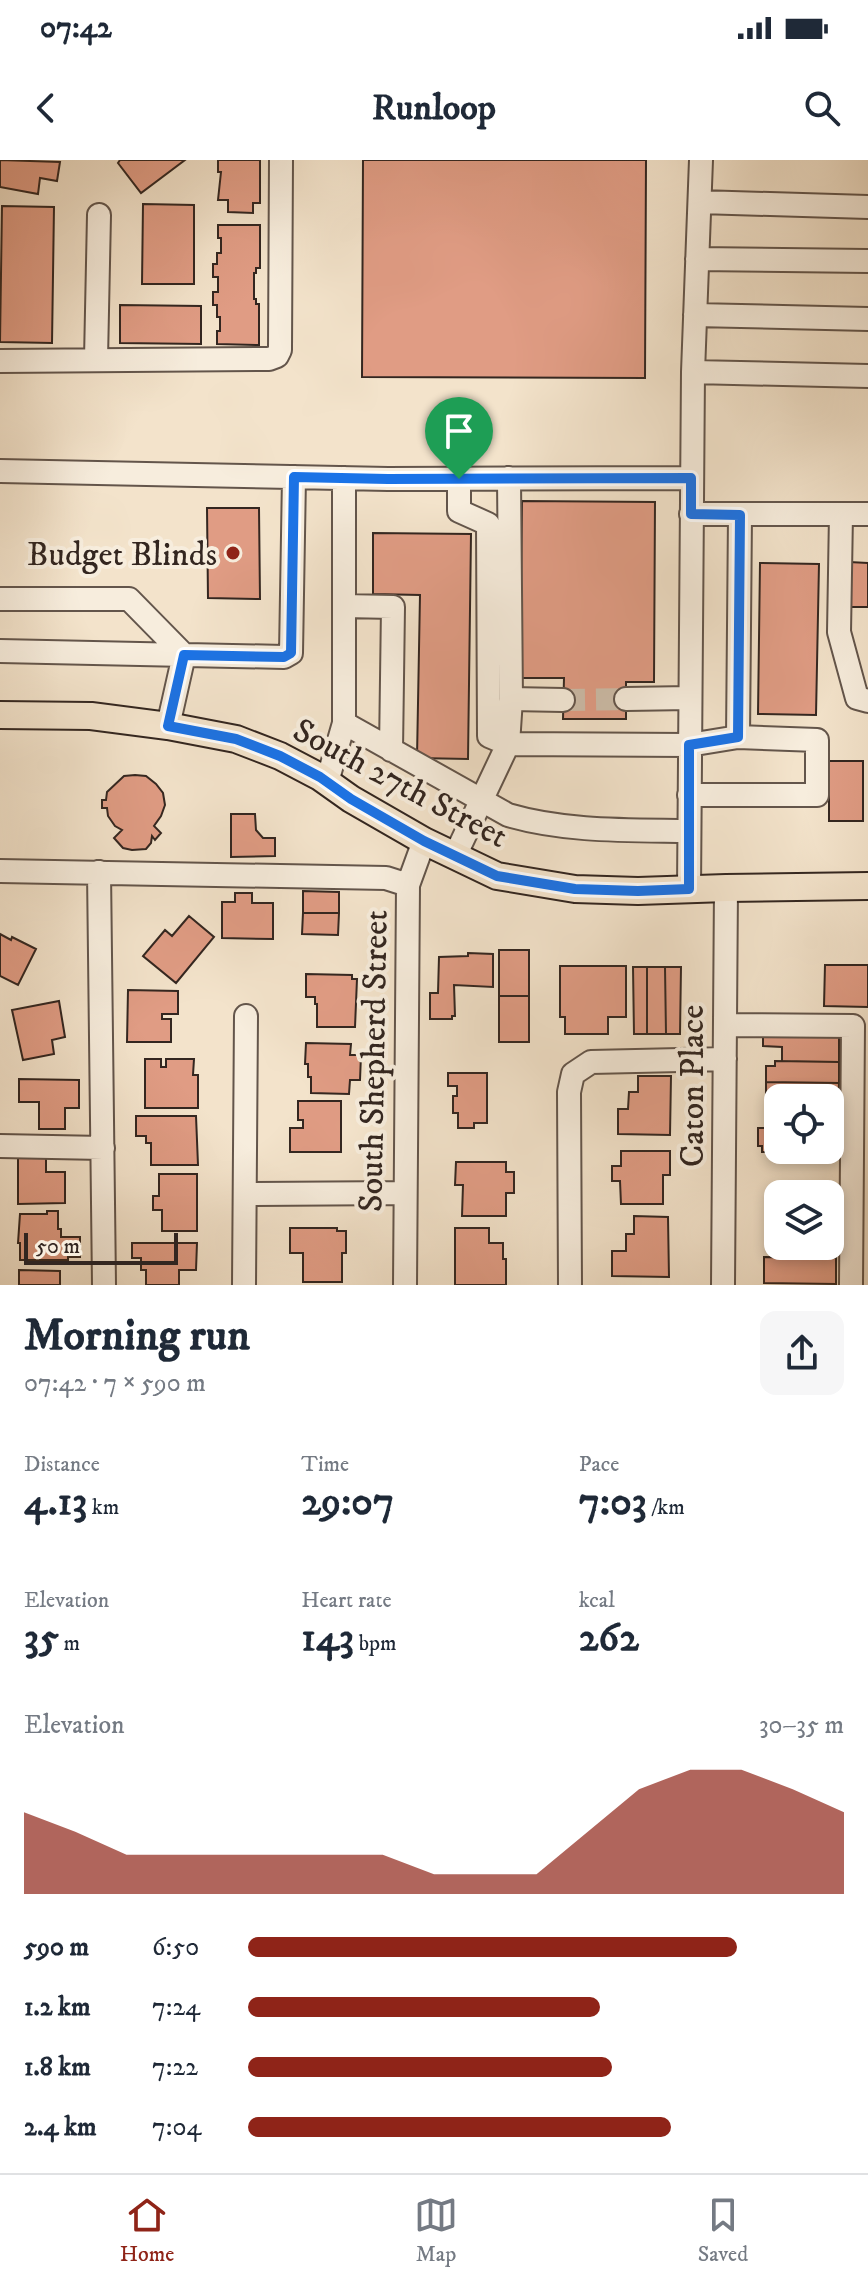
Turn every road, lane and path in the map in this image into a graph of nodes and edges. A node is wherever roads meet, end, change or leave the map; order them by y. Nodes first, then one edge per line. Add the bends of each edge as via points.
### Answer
1 (281, 160) edge
2 (701, 160) edge
3 (700, 202) junction
4 (868, 207) edge
5 (99, 215) dead end
6 (697, 259) junction
7 (868, 261) edge
8 (695, 315) junction
9 (868, 319) edge
10 (96, 359) junction
11 (0, 361) edge
12 (693, 372) junction
13 (868, 376) edge
14 (0, 471) edge
15 (294, 477) junction
16 (344, 478) junction
17 (509, 478) junction
18 (691, 478) junction
19 (459, 479) junction
20 (691, 514) junction
21 (841, 514) junction
22 (868, 514) edge
23 (740, 515) junction
24 (0, 599) edge
25 (344, 606) junction
26 (0, 651) edge
27 (184, 655) junction
28 (689, 698) junction
29 (511, 699) junction
30 (626, 699) tunnel mouth
31 (563, 700) tunnel mouth
32 (868, 701) edge
33 (0, 715) edge
34 (344, 723) junction
35 (168, 726) junction
36 (738, 737) junction
37 (508, 744) junction
38 (689, 745) junction
39 (391, 750) junction
40 (327, 782) junction
41 (689, 795) junction
42 (482, 802) junction
43 (689, 831) junction
44 (424, 841) junction
45 (455, 856) junction
46 (0, 871) edge
47 (99, 872) junction
48 (408, 885) junction
49 (868, 886) edge
50 (726, 888) junction
51 (689, 889) junction
52 (246, 1016) dead end
53 (725, 1025) junction
54 (725, 1059) junction
55 (0, 1146) edge
56 (103, 1148) junction
57 (405, 1193) junction
58 (245, 1194) junction
59 (104, 1285) edge
60 (244, 1285) edge
61 (405, 1285) edge
62 (570, 1285) edge
63 (723, 1285) edge
64 (851, 1285) edge

1 - 10 street via 277,356
2 - 3 street
3 - 4 street
3 - 6 street
5 - 10 street
6 - 7 street
6 - 8 street
8 - 9 street
8 - 12 street
10 - 11 street
12 - 13 street
12 - 18 street
14 - 15 street
15 - 16 street
15 - 27 street via 291,653
16 - 19 street
16 - 25 street
17 - 18 street
17 - 19 street
17 - 29 street
18 - 20 street
19 - 37 street via 459,511 488,524 489,736
20 - 23 street
20 - 28 street
21 - 22 street
21 - 23 street
21 - 32 street via 839,632 857,698
23 - 36 street
24 - 27 street via 129,599
25 - 34 street
25 - 39 street via 393,607
26 - 27 street
27 - 35 street
28 - 30 street
28 - 38 street
29 - 31 street
29 - 37 street
33 - 35 main road, South 27th Street via 91,716
34 - 39 street
34 - 40 street
35 - 40 main road, South 27th Street via 236,739
36 - 38 street
36 - 41 street via 817,740 817,795
37 - 38 street
37 - 42 street
38 - 41 street
39 - 42 street
40 - 44 main road, South 27th Street
41 - 43 street
42 - 43 street via 537,823
42 - 45 street
43 - 51 street
44 - 45 main road, South 27th Street
44 - 48 street, South Shepherd Street
45 - 51 main road, South 27th Street via 497,876 575,889
46 - 47 street
47 - 48 street via 386,878
47 - 56 street
48 - 57 street, South Shepherd Street
49 - 50 main road, South 27th Street
50 - 51 main road, South 27th Street
50 - 53 street, Caton Place
52 - 58 street
53 - 54 street, Caton Place
53 - 64 street via 853,1026
54 - 62 street via 591,1062 573,1074
54 - 63 street, Caton Place
55 - 56 street
56 - 59 street
57 - 58 street
57 - 61 street, South Shepherd Street
58 - 60 street

